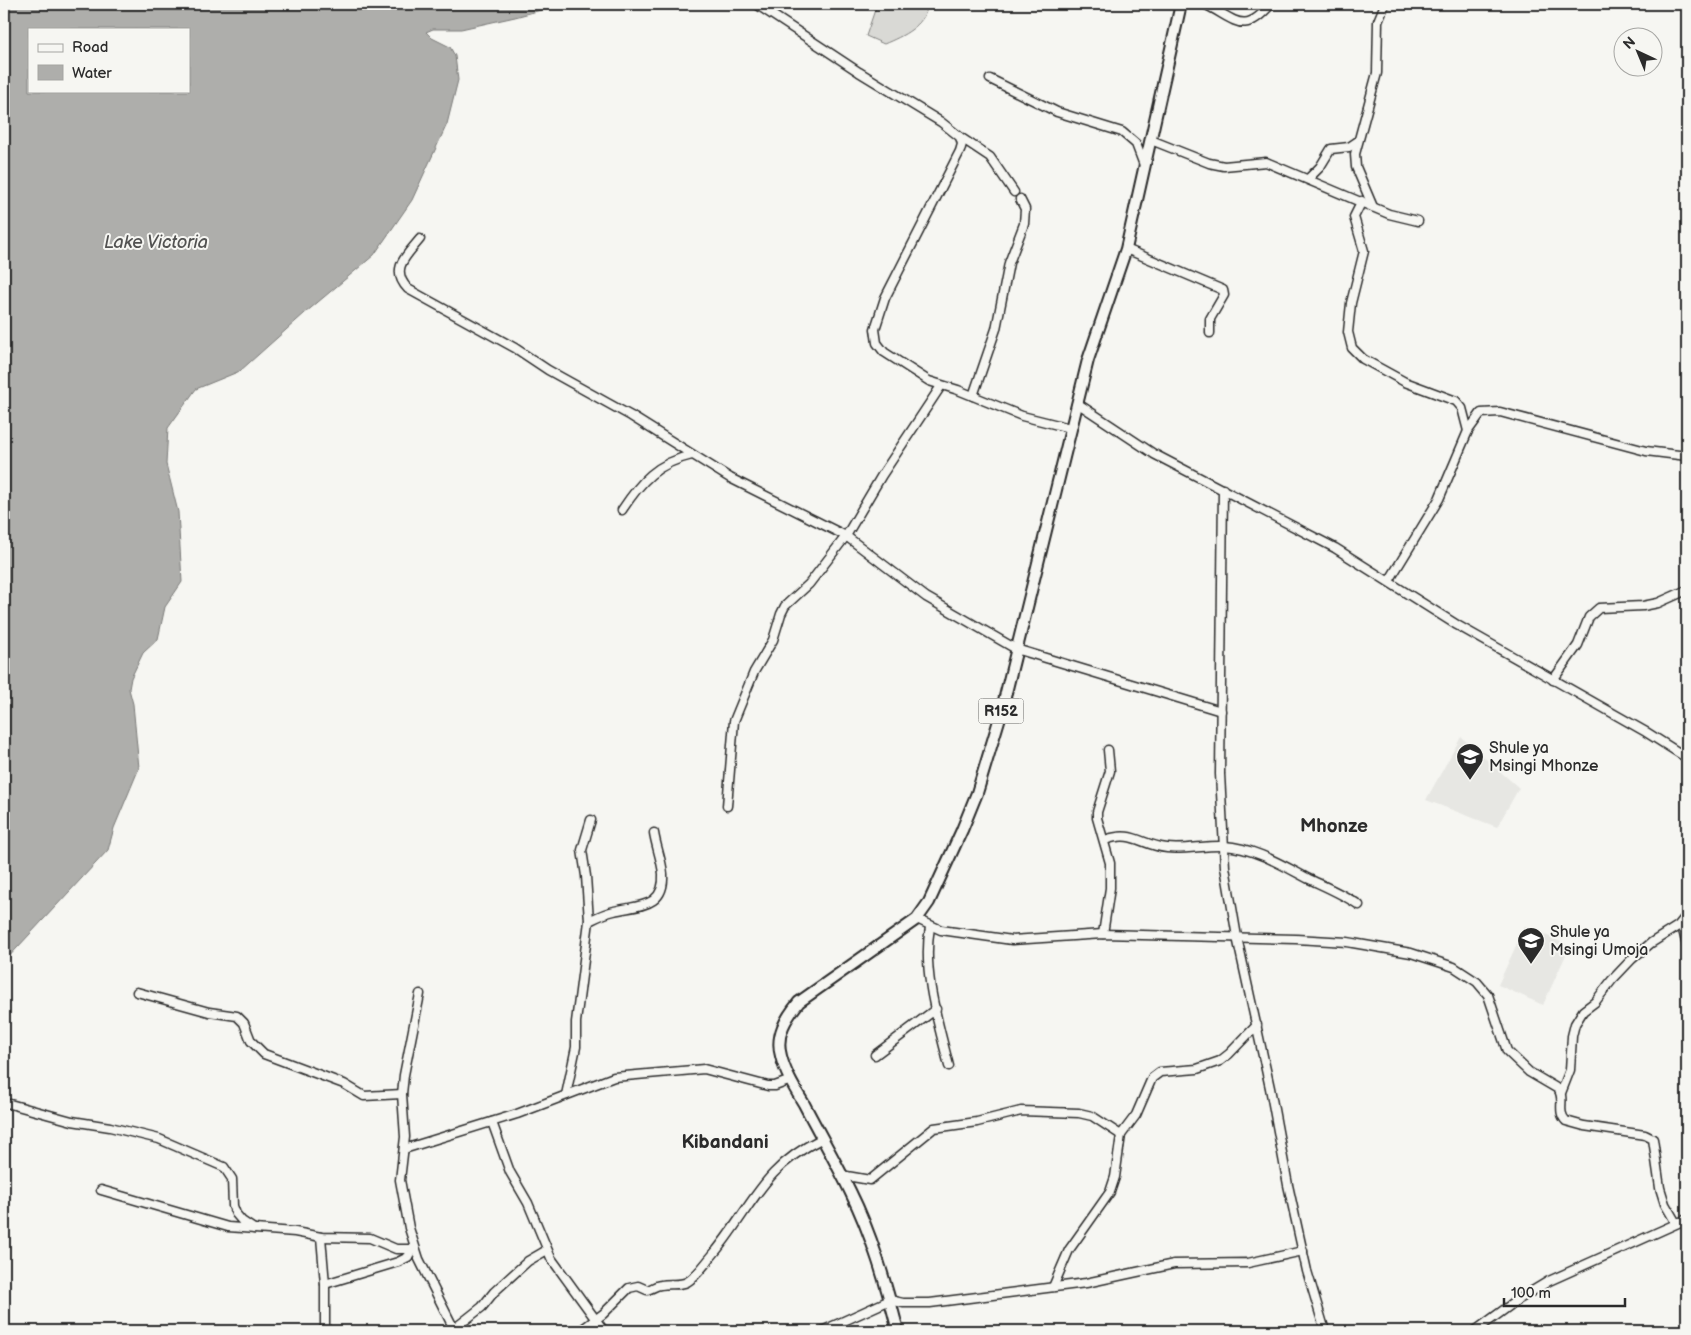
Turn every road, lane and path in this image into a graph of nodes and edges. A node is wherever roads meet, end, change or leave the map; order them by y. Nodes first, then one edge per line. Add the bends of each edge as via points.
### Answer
1 (756, 4) edge
2 (1181, 4) edge
3 (1204, 4) edge
4 (1271, 4) edge
5 (1386, 4) edge
6 (990, 79) dead end
7 (960, 137) junction
8 (1151, 140) junction
9 (1358, 141) junction
10 (1145, 166) junction
11 (1308, 179) junction
12 (1014, 192) dead end
13 (1020, 199) dead end
14 (1362, 201) junction
15 (1373, 207) junction
16 (1418, 221) dead end
17 (420, 239) dead end
18 (1126, 249) junction
19 (1210, 333) dead end
20 (941, 386) junction
21 (973, 396) junction
22 (1077, 403) junction
23 (1070, 428) junction
24 (1468, 431) junction
25 (692, 455) junction
26 (1687, 456) edge
27 (1223, 490) junction
28 (622, 510) dead end
29 (846, 536) junction
30 (1389, 581) junction
31 (1687, 590) edge
32 (1016, 649) junction
33 (1553, 680) junction
34 (1221, 711) junction
35 (1108, 750) dead end
36 (1687, 758) edge
37 (727, 806) dead end
38 (591, 820) dead end
39 (654, 833) dead end
40 (1105, 840) junction
41 (1224, 846) junction
42 (1359, 904) dead end
43 (1685, 918) edge
44 (917, 919) junction
45 (589, 921) junction
46 (930, 927) junction
47 (1103, 934) junction
48 (1237, 937) junction
49 (1687, 946) edge
50 (137, 992) dead end
51 (420, 994) dead end
52 (936, 1009) junction
53 (1257, 1025) junction
54 (875, 1055) dead end
55 (949, 1066) dead end
56 (791, 1080) junction
57 (1561, 1093) junction
58 (402, 1094) junction
59 (566, 1095) junction
60 (10, 1104) dead end
61 (492, 1122) junction
62 (1121, 1135) junction
63 (821, 1139) junction
64 (404, 1149) junction
65 (841, 1175) junction
66 (102, 1190) dead end
67 (1687, 1219) edge
68 (1676, 1223) junction
69 (256, 1230) junction
70 (321, 1237) junction
71 (414, 1249) junction
72 (547, 1250) junction
73 (1303, 1251) junction
74 (325, 1284) junction
75 (1052, 1287) junction
76 (890, 1300) junction
77 (595, 1320) junction
78 (455, 1330) edge
79 (326, 1331) edge
80 (580, 1331) edge
81 (604, 1331) edge
82 (822, 1331) edge
83 (898, 1331) edge
84 (1325, 1331) edge
85 (1476, 1331) edge

1 - 7 street
2 - 8 main road, R152
3 - 4 street via 1244,23 1251,23
5 - 9 street via 1378,21 1377,73
6 - 10 street via 1057,112 1122,132 1136,144
7 - 12 street via 990,157
7 - 20 street via 960,151 885,298 875,328 877,343 884,352
8 - 10 main road, R152
8 - 11 street via 1209,164 1224,166 1266,162
9 - 11 street via 1350,147 1331,149
9 - 15 street via 1356,167
10 - 18 main road, R152
11 - 14 street
13 - 21 street via 1025,209 1024,224 1010,263 996,329
14 - 15 street
14 - 24 street via 1354,217 1364,251 1348,321 1352,348 1363,359 1405,382 1456,401 1462,408
15 - 16 street
17 - 25 street via 400,264 399,276 408,289 515,348
18 - 19 street via 1223,290 1224,295 1209,324
18 - 22 main road, R152 via 1096,333
20 - 21 street
20 - 29 street
21 - 23 street via 1022,416
22 - 23 main road, R152
22 - 27 street via 1154,454
23 - 32 main road, R152
24 - 26 street via 1481,413 1500,412 1646,451
24 - 30 street via 1439,499
25 - 28 street via 655,470
25 - 29 street via 768,499
27 - 30 street via 1318,539
27 - 34 street
29 - 32 street via 926,597
29 - 37 street via 810,584 785,606 770,649 754,672 731,738
30 - 33 street via 1457,625
31 - 33 street via 1658,603 1599,608 1589,617 1578,645
32 - 34 street
32 - 44 main road, R152 via 977,793 929,902
33 - 36 street
34 - 41 street
35 - 40 street via 1110,771 1097,812
38 - 45 street via 582,850
39 - 45 street via 663,876 660,893 647,905 614,911
40 - 41 street via 1125,835 1164,848
40 - 47 street via 1111,875
41 - 42 street via 1269,858
41 - 48 street
43 - 49 street via 1682,930
43 - 57 street via 1638,954 1584,1011 1572,1036 1570,1070
44 - 46 street
44 - 56 main road, R152 via 799,1002 787,1017 779,1036 781,1056
45 - 59 street via 576,1022 576,1047
46 - 47 street via 1012,940
46 - 52 street via 928,954
47 - 48 street
48 - 53 street
48 - 57 street via 1347,942 1411,953 1454,967 1477,982 1488,995 1507,1051 1518,1063 1553,1084
50 - 58 street via 209,1012 237,1016 244,1023 251,1041 264,1054 344,1084 364,1096
51 - 58 street via 405,1059
52 - 54 street
52 - 55 street
53 - 62 street via 1220,1061 1197,1069 1160,1072 1152,1078 1136,1115
53 - 73 street
56 - 59 street via 768,1086 716,1071 690,1069 614,1077
56 - 63 main road, R152
57 - 68 street via 1560,1112 1566,1121 1653,1139 1662,1196
58 - 64 street
59 - 61 street
60 - 69 street via 72,1122 159,1139 224,1167 232,1179 236,1214
61 - 64 street
61 - 72 street via 510,1172 526,1197
62 - 65 street via 1092,1116 1021,1111 934,1128 870,1180
62 - 75 street via 1110,1192 1069,1250
63 - 65 main road, R152
63 - 77 street via 788,1158 768,1177 731,1232 690,1280 647,1290 633,1287
64 - 71 street via 400,1180
65 - 76 main road, R152 via 866,1229
66 - 69 street via 228,1227
67 - 68 street
68 - 85 street via 1549,1281
69 - 70 street
70 - 71 street via 370,1238 396,1249
70 - 74 street
71 - 74 street via 398,1262
71 - 78 street
72 - 77 street
72 - 78 street via 528,1261
73 - 75 street via 1248,1263 1174,1264
73 - 84 street
74 - 79 street
75 - 76 street via 930,1303
76 - 82 street
76 - 83 main road, R152
77 - 80 street
77 - 81 street

